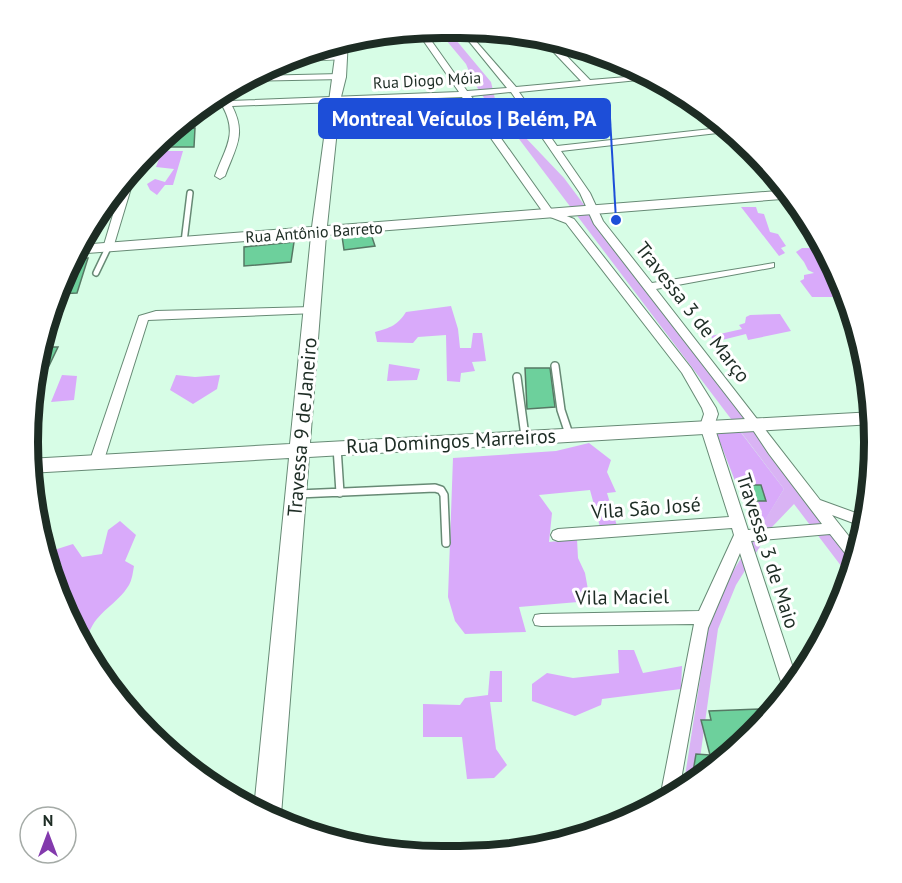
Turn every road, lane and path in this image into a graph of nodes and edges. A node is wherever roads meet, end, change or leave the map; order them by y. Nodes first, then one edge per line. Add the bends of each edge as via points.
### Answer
1 (426, 38) edge
2 (469, 38) edge
3 (554, 49) edge
4 (342, 50) edge
5 (342, 57) junction
6 (314, 58) edge
7 (340, 77) junction
8 (637, 78) edge
9 (264, 79) edge
10 (588, 83) junction
11 (514, 90) junction
12 (466, 94) junction
13 (334, 101) junction
14 (219, 104) edge
15 (226, 104) junction
16 (718, 131) edge
17 (553, 149) junction
18 (220, 176) dead end
19 (125, 191) edge
20 (190, 194) dead end
21 (780, 195) edge
22 (591, 209) junction
23 (551, 213) junction
24 (320, 232) junction
25 (184, 242) junction
26 (108, 248) junction
27 (86, 249) edge
28 (770, 265) dead end
29 (96, 273) dead end
30 (649, 288) junction
31 (312, 311) junction
32 (555, 366) dead end
33 (517, 377) dead end
34 (864, 419) edge
35 (756, 424) junction
36 (710, 426) junction
37 (569, 434) junction
38 (525, 436) junction
39 (337, 447) junction
40 (300, 450) junction
41 (96, 463) junction
42 (38, 466) edge
43 (340, 492) junction
44 (296, 494) junction
45 (815, 504) junction
46 (857, 519) edge
47 (825, 529) junction
48 (558, 535) dead end
49 (744, 535) junction
50 (446, 543) dead end
51 (849, 551) edge
52 (705, 617) junction
53 (541, 620) dead end
54 (788, 678) edge
55 (671, 785) edge
56 (268, 806) edge

1 - 12 street, Travessa 3 de Março
2 - 11 street, Travessa 3 de Março
3 - 10 street
4 - 5 main road, Travessa 9 de Janeiro
5 - 6 lane
5 - 7 main road, Travessa 9 de Janeiro
7 - 9 street
7 - 13 main road, Travessa 9 de Janeiro
8 - 10 street, Rua Diogo Móia
10 - 11 street, Rua Diogo Móia
11 - 12 street, Rua Diogo Móia
11 - 17 street, Travessa 3 de Março
12 - 13 street, Rua Diogo Móia
12 - 23 street, Travessa 3 de Março
13 - 15 street, Rua Diogo Móia
13 - 24 main road, Travessa 9 de Janeiro
14 - 15 street, Rua Diogo Móia
15 - 18 street via 236,121 236,131
16 - 17 street
17 - 22 street, Travessa 3 de Março via 585,193
19 - 26 street
20 - 25 lane
21 - 22 main road, Rua Antônio Barreto
22 - 23 main road, Rua Antônio Barreto
22 - 30 street, Travessa 3 de Março
23 - 24 main road, Rua Antônio Barreto
23 - 36 street, Travessa 3 de Março via 570,221 687,371 709,408
24 - 25 main road, Rua Antônio Barreto
24 - 31 main road, Travessa 9 de Janeiro
25 - 26 main road, Rua Antônio Barreto
26 - 27 main road, Rua Antônio Barreto
26 - 29 lane
28 - 30 street
30 - 35 street, Travessa 3 de Março
31 - 40 main road, Travessa 9 de Janeiro
31 - 41 street via 143,318
32 - 37 lane
33 - 38 lane
34 - 35 main road, Rua Domingos Marreiros
35 - 36 main road, Rua Domingos Marreiros
35 - 45 street, Travessa 3 de Março
36 - 37 main road, Rua Domingos Marreiros
36 - 49 street, Travessa 3 de Maio
37 - 38 main road, Rua Domingos Marreiros
38 - 39 main road, Rua Domingos Marreiros
39 - 40 main road, Rua Domingos Marreiros
39 - 43 lane
40 - 41 main road, Rua Domingos Marreiros
40 - 44 main road, Travessa 9 de Janeiro
41 - 42 main road, Rua Domingos Marreiros
43 - 44 lane
43 - 50 lane via 441,490
44 - 56 main road, Travessa 9 de Janeiro
45 - 46 street
45 - 47 street, Travessa 3 de Março
47 - 49 street, Vila São José
47 - 51 street, Travessa 3 de Março
48 - 49 street, Vila São José
49 - 52 street
49 - 54 street, Travessa 3 de Maio via 757,588
52 - 53 street, Vila Maciel
52 - 55 street

